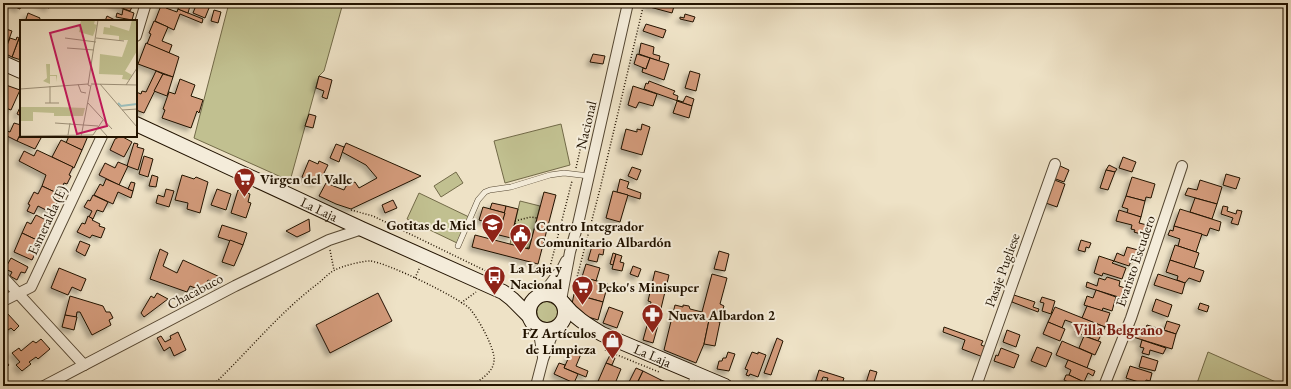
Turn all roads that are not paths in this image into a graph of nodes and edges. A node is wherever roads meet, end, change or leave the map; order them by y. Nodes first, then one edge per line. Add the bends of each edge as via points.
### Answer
1 (146, 3) edge
2 (628, 3) edge
3 (137, 33) edge
4 (3, 63) edge
5 (20, 71) edge
6 (137, 124) edge
7 (102, 137) edge
8 (1055, 164) dead end
9 (1182, 166) dead end
10 (589, 176) junction
11 (362, 229) junction
12 (458, 246) dead end
13 (570, 252) junction
14 (3, 277) edge
15 (506, 287) junction
16 (540, 291) junction
17 (18, 294) junction
18 (3, 301) edge
19 (562, 302) junction
20 (531, 320) junction
21 (555, 329) junction
22 (602, 334) junction
23 (543, 359) junction
24 (84, 365) junction
25 (692, 379) edge
26 (44, 386) edge
27 (536, 386) edge
28 (725, 386) edge
29 (976, 386) edge
30 (1104, 386) edge

1 - 3 street
2 - 10 street, Nacional
4 - 5 main road
6 - 11 main road, La Laja
7 - 17 street, Esmeralda (E) via 31,287
8 - 29 street, Pasaje Pugliese
9 - 30 street, Evaristo Escudero via 1131,318
10 - 12 lane via 564,173 550,175 485,192 478,200
10 - 13 street, Nacional
11 - 15 main road, La Laja
11 - 24 street, Chacabuco via 329,240
13 - 16 street, Nacional via 563,267
13 - 19 street, Nacional
14 - 17 street
15 - 16 main road, La Laja via 518,295
15 - 20 main road, La Laja via 512,299
16 - 19 main road
16 - 20 main road via 529,308
17 - 18 street, Esmeralda (E)
17 - 24 street
19 - 21 main road via 565,312 563,321
19 - 22 main road, La Laja via 572,314
20 - 21 main road via 540,329
20 - 23 street via 540,340
21 - 22 main road, La Laja via 569,327
21 - 23 street
22 - 25 main road, La Laja
23 - 27 street
24 - 26 street, Chacabuco
25 - 28 main road, La Laja

